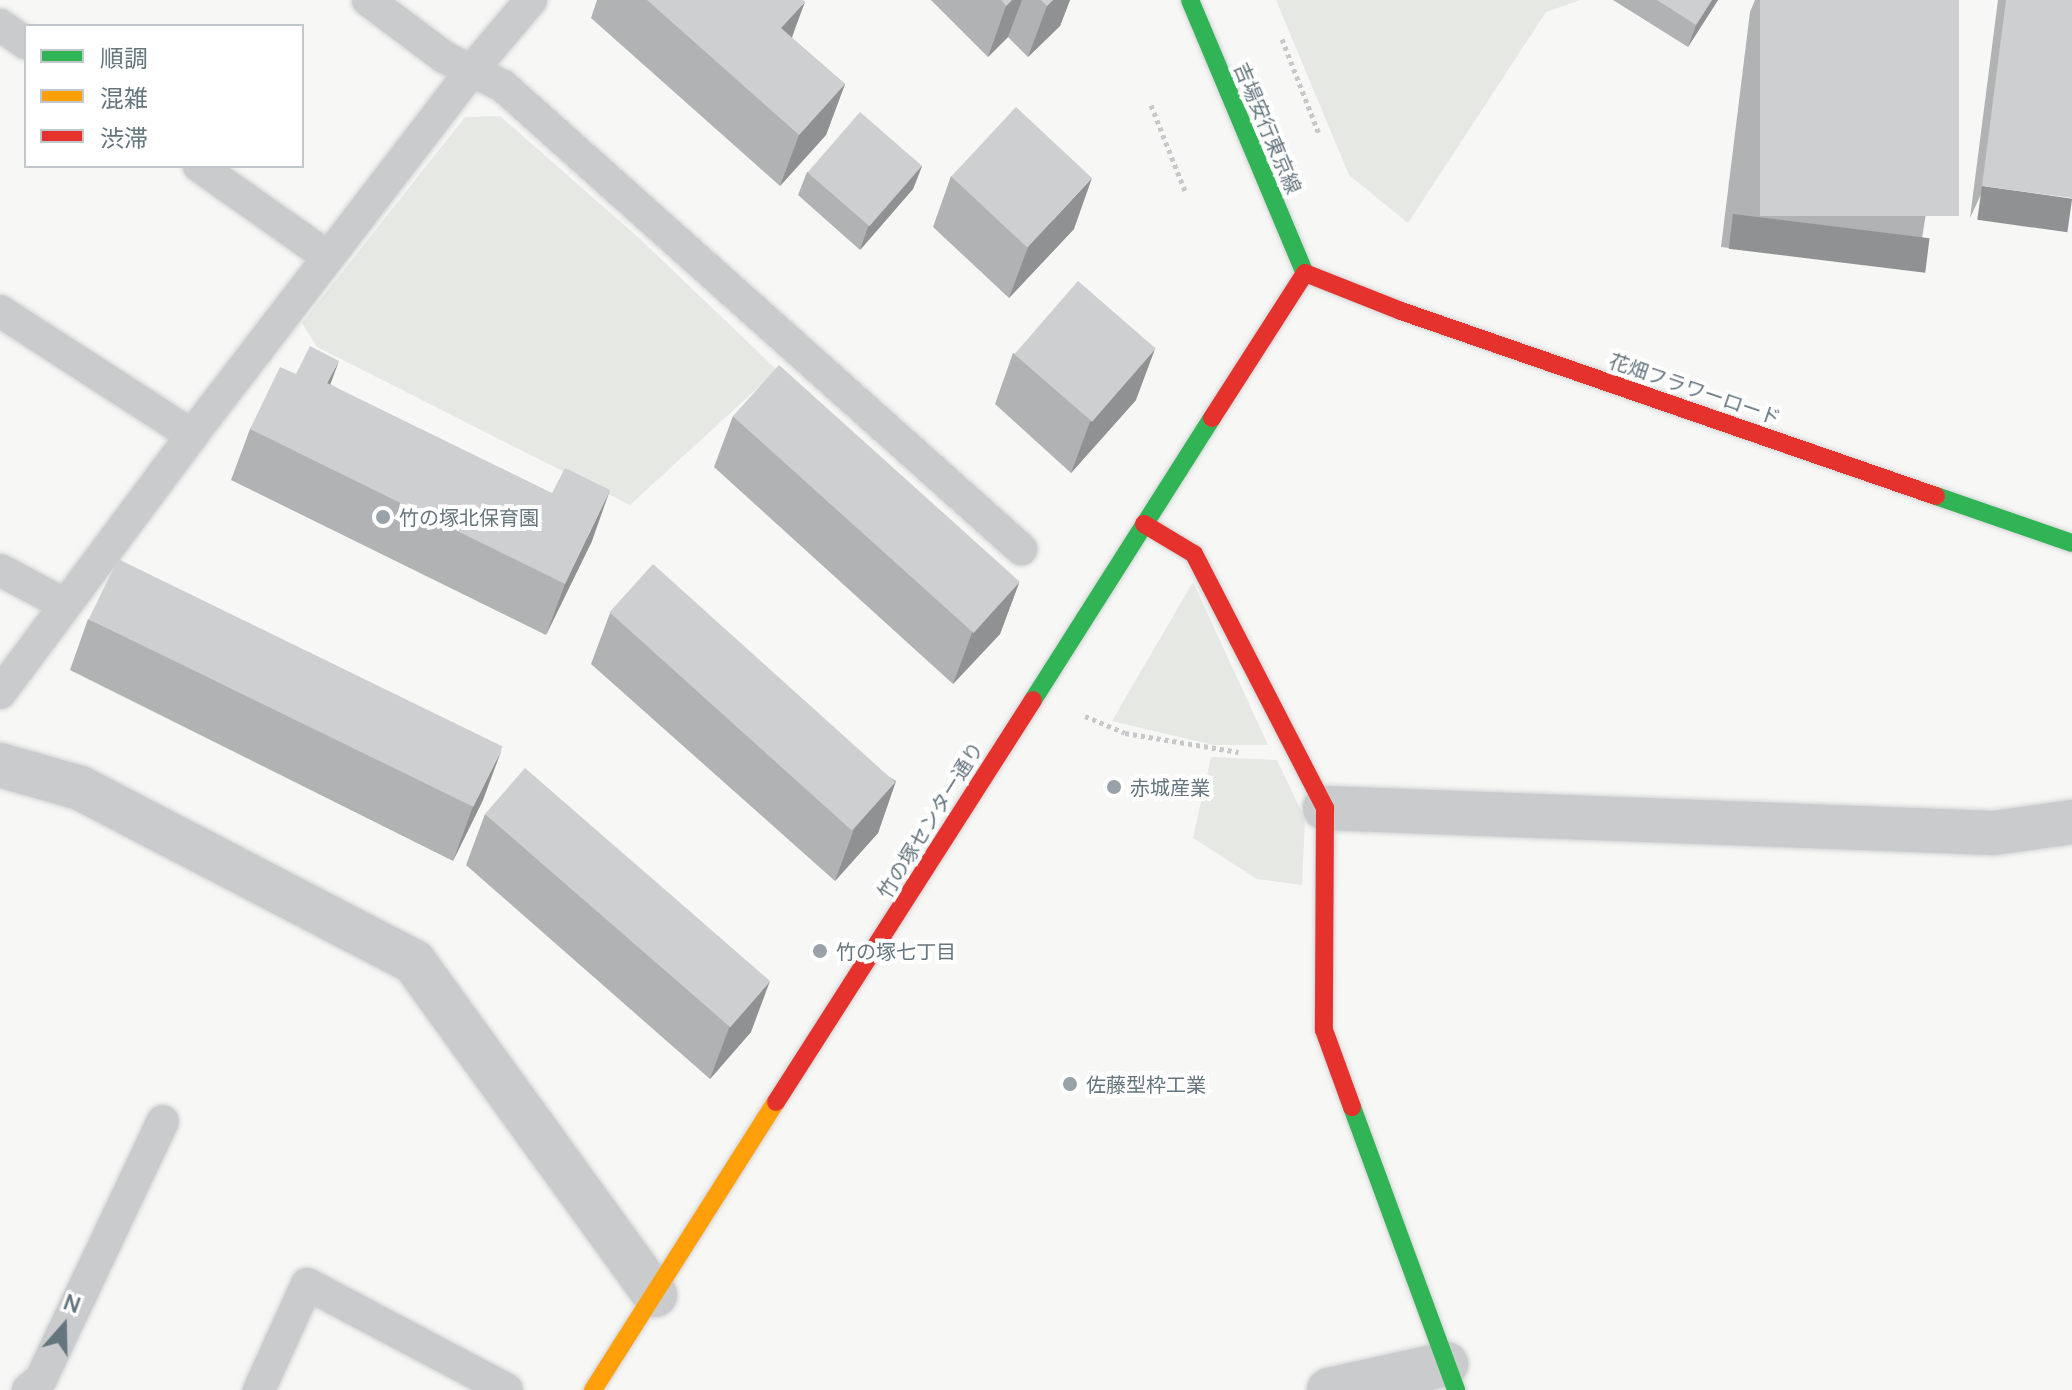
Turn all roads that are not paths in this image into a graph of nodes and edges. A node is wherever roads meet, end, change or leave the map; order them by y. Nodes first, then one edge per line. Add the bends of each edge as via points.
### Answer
1 (368, 0) edge
2 (531, 0) edge
3 (1190, 0) edge
4 (0, 25) edge
5 (24, 42) edge
6 (471, 71) junction
7 (202, 168) edge
8 (328, 257) junction
9 (1305, 273) junction
10 (0, 311) edge
11 (192, 435) junction
12 (1144, 524) junction
13 (2072, 543) edge
14 (1021, 549) dead end
15 (0, 570) edge
16 (64, 604) junction
17 (0, 693) edge
18 (0, 765) edge
19 (1325, 808) junction
20 (2072, 822) edge
21 (163, 1121) dead end
22 (655, 1295) junction
23 (1451, 1377) edge
24 (28, 1390) edge
25 (259, 1390) edge
26 (507, 1390) edge
27 (593, 1390) edge
28 (1329, 1390) edge

1 - 6 lane
2 - 6 lane
3 - 9 street, 吉場安行東京線
4 - 5 lane
6 - 8 lane
6 - 14 lane via 503,86
7 - 8 lane
8 - 11 lane
9 - 12 street, 竹の塚センター通り
9 - 13 street, 花畑フラワーロード
10 - 11 lane
11 - 16 lane
12 - 19 street via 1194,554
12 - 22 street, 竹の塚センター通り
15 - 16 lane
16 - 17 lane
18 - 22 street via 80,788 414,962
19 - 20 street via 1994,833
19 - 23 street via 1324,1030
21 - 24 lane via 41,1379
22 - 27 street, 竹の塚センター通り
23 - 28 street
25 - 26 lane via 307,1284

